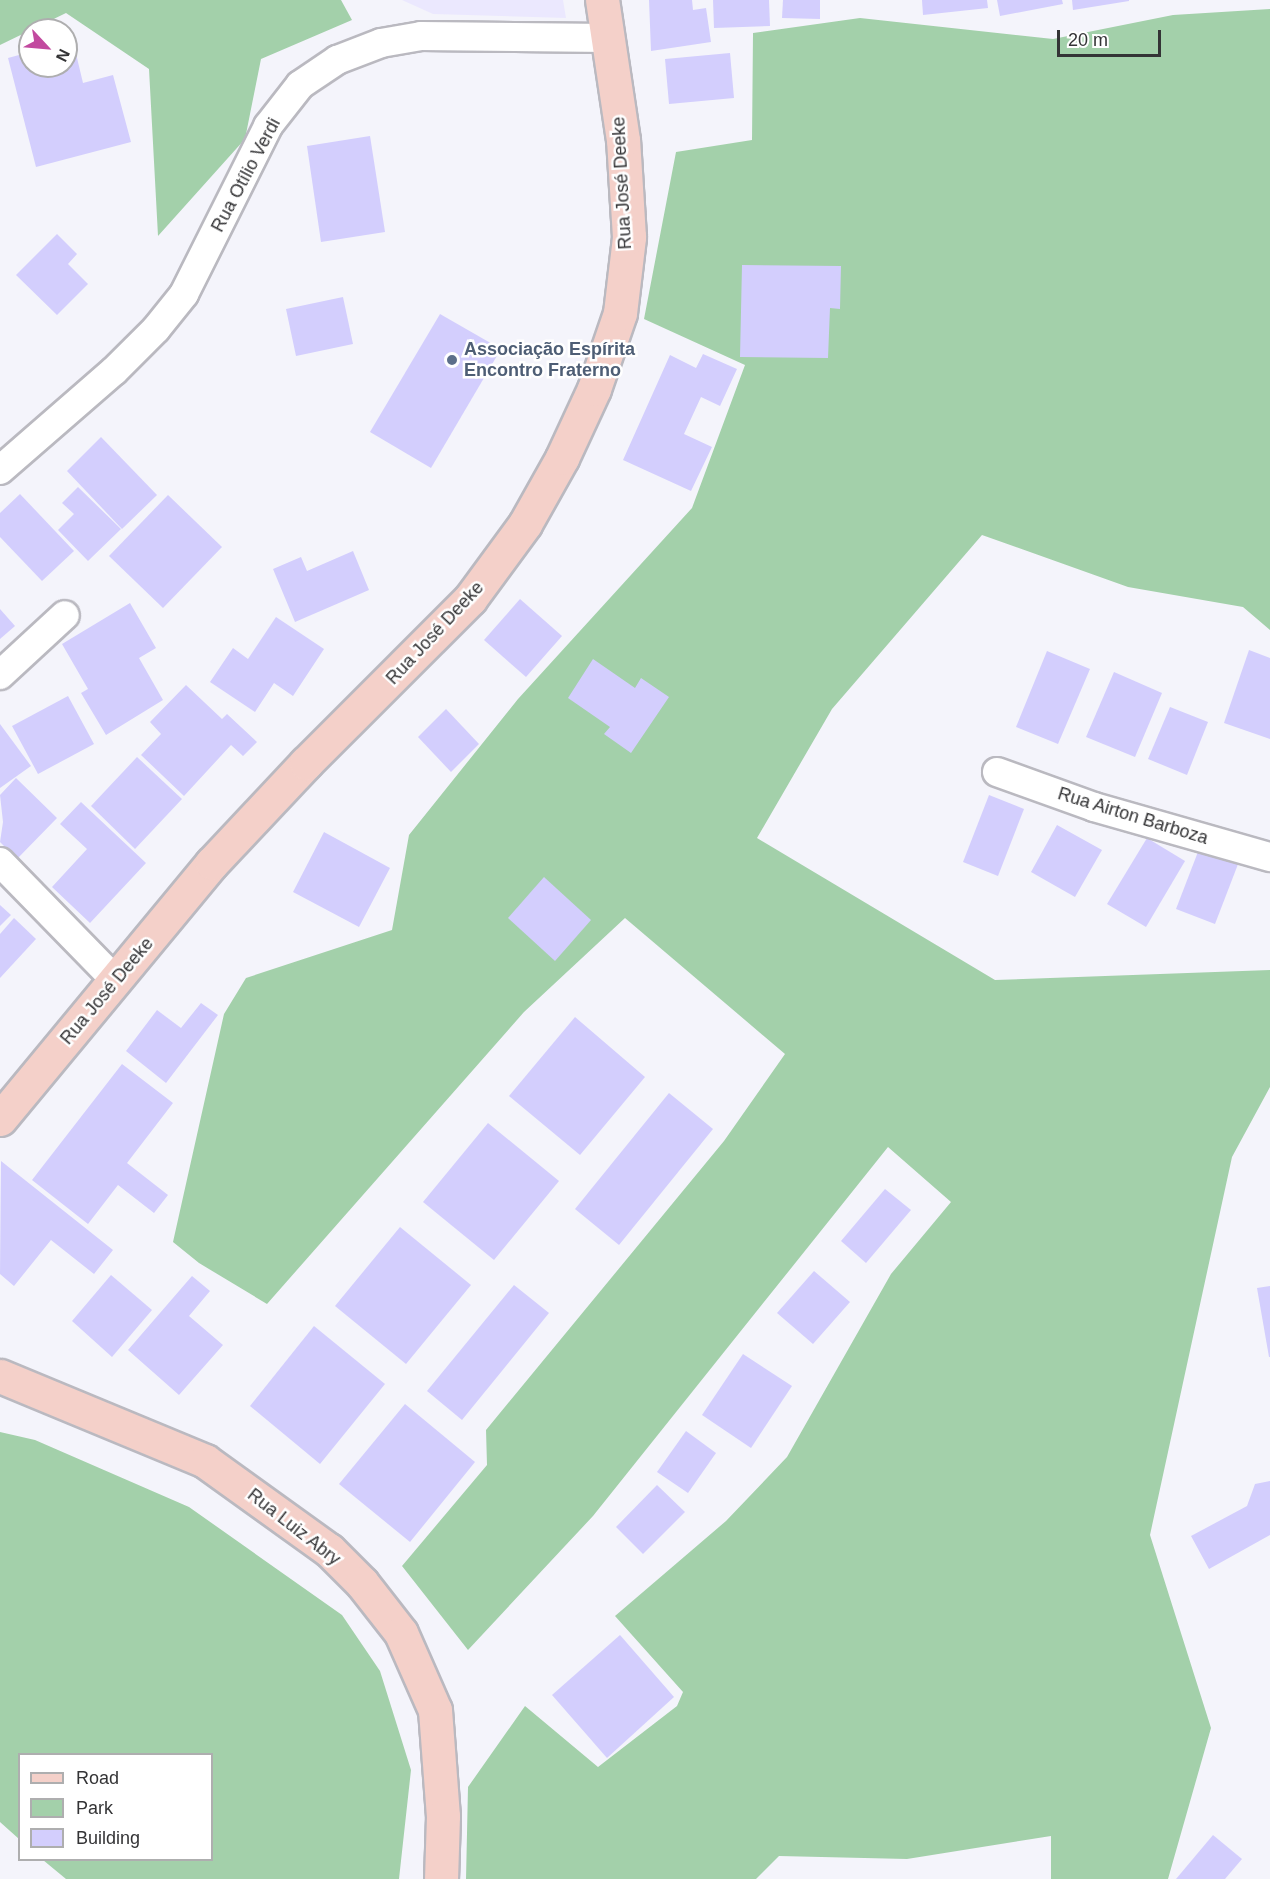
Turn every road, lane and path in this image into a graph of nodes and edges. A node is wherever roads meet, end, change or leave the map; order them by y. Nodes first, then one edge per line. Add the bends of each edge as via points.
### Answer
1 (602, 0) edge
2 (608, 38) junction
3 (0, 470) edge
4 (65, 615) dead end
5 (0, 675) edge
6 (998, 772) dead end
7 (1270, 857) edge
8 (0, 862) edge
9 (116, 981) junction
10 (0, 1119) edge
11 (0, 1376) edge
12 (441, 1879) edge

1 - 2 street, Rua José Deeke
2 - 3 street, Rua Otílio Verdi via 421,36 381,43 338,60 300,85 268,126 184,294 114,371
2 - 9 street, Rua José Deeke via 623,140 629,237 620,313 594,389 562,458 525,524 470,599 260,811 212,863
4 - 5 street
6 - 7 street, Rua Airton Barboza via 1095,807
8 - 9 street
9 - 10 street, Rua José Deeke
11 - 12 street, Rua Luiz Abry via 205,1461 329,1550 362,1584 401,1633 435,1710 443,1816

